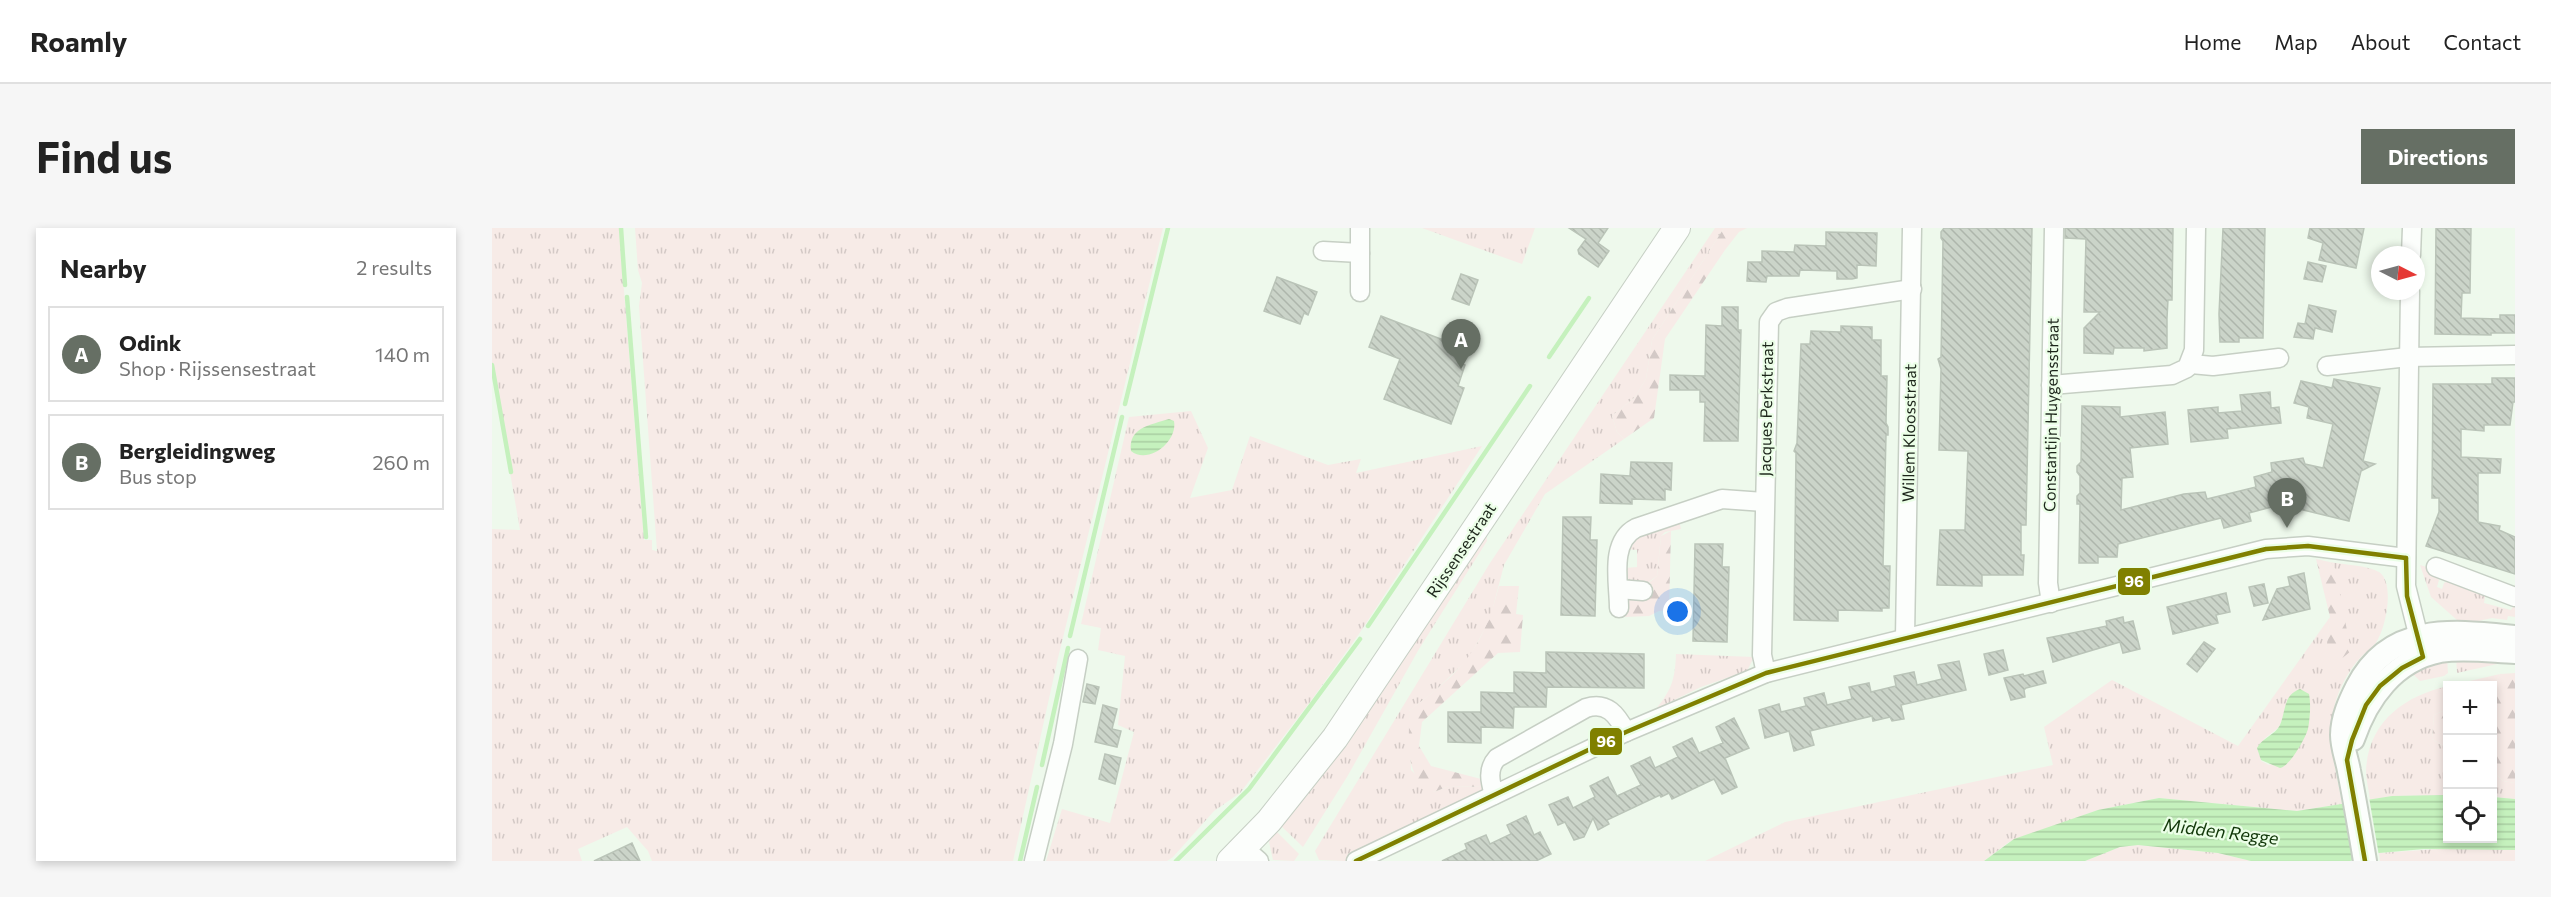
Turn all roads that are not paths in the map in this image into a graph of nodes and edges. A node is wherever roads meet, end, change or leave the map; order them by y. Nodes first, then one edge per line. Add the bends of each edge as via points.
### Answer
1 (1360, 228) edge
2 (1677, 228) edge
3 (1912, 228) edge
4 (2054, 228) edge
5 (2196, 228) edge
6 (2412, 228) edge
7 (2411, 246) edge
8 (1323, 251) dead end
9 (1360, 253) junction
10 (1912, 289) junction
11 (1360, 292) dead end
12 (2410, 300) edge
13 (2515, 355) edge
14 (2408, 357) junction
15 (2279, 358) dead end
16 (2191, 363) junction
17 (2327, 366) dead end
18 (2051, 385) junction
19 (1764, 501) junction
20 (2406, 558) junction
21 (2436, 567) dead end
22 (1619, 589) junction
23 (1643, 591) dead end
24 (2515, 597) edge
25 (2051, 603) junction
26 (1619, 608) dead end
27 (1905, 637) junction
28 (2515, 637) edge
29 (2421, 647) junction
30 (2515, 652) edge
31 (1078, 659) dead end
32 (1766, 673) junction
33 (1626, 732) junction
34 (1494, 795) junction
35 (1244, 857) edge
36 (1034, 861) edge
37 (1356, 861) edge
38 (2365, 861) edge

1 - 9 street
2 - 35 main road, Rijssensestraat via 1345,723
3 - 10 street, Willem Kloosstraat
4 - 18 street, Constantijn Huygensstraat
5 - 16 street
6 - 7 street
8 - 9 street
9 - 11 street
10 - 19 street, Jacques Perkstraat via 1787,308 1773,316 1768,329
10 - 27 street, Willem Kloosstraat
12 - 14 street
13 - 14 street
14 - 17 street
14 - 20 street
15 - 16 street via 2213,366
16 - 18 street via 2184,372 2172,375
18 - 25 street, Constantijn Huygensstraat
19 - 22 street, Jacques Perkstraat via 1722,499 1631,530 1620,545
19 - 32 street, Jacques Perkstraat via 1762,655
20 - 25 street via 2324,547 2279,547
20 - 29 street via 2407,596
21 - 24 street
22 - 23 street
22 - 26 street, Jacques Perkstraat
25 - 27 street
27 - 32 street
28 - 29 street via 2449,631
29 - 30 street
29 - 38 street via 2372,695 2361,716 2349,770
31 - 36 street via 1063,744
32 - 33 street
33 - 34 street
33 - 34 street via 1610,709 1586,708 1497,758 1490,773
34 - 37 street

